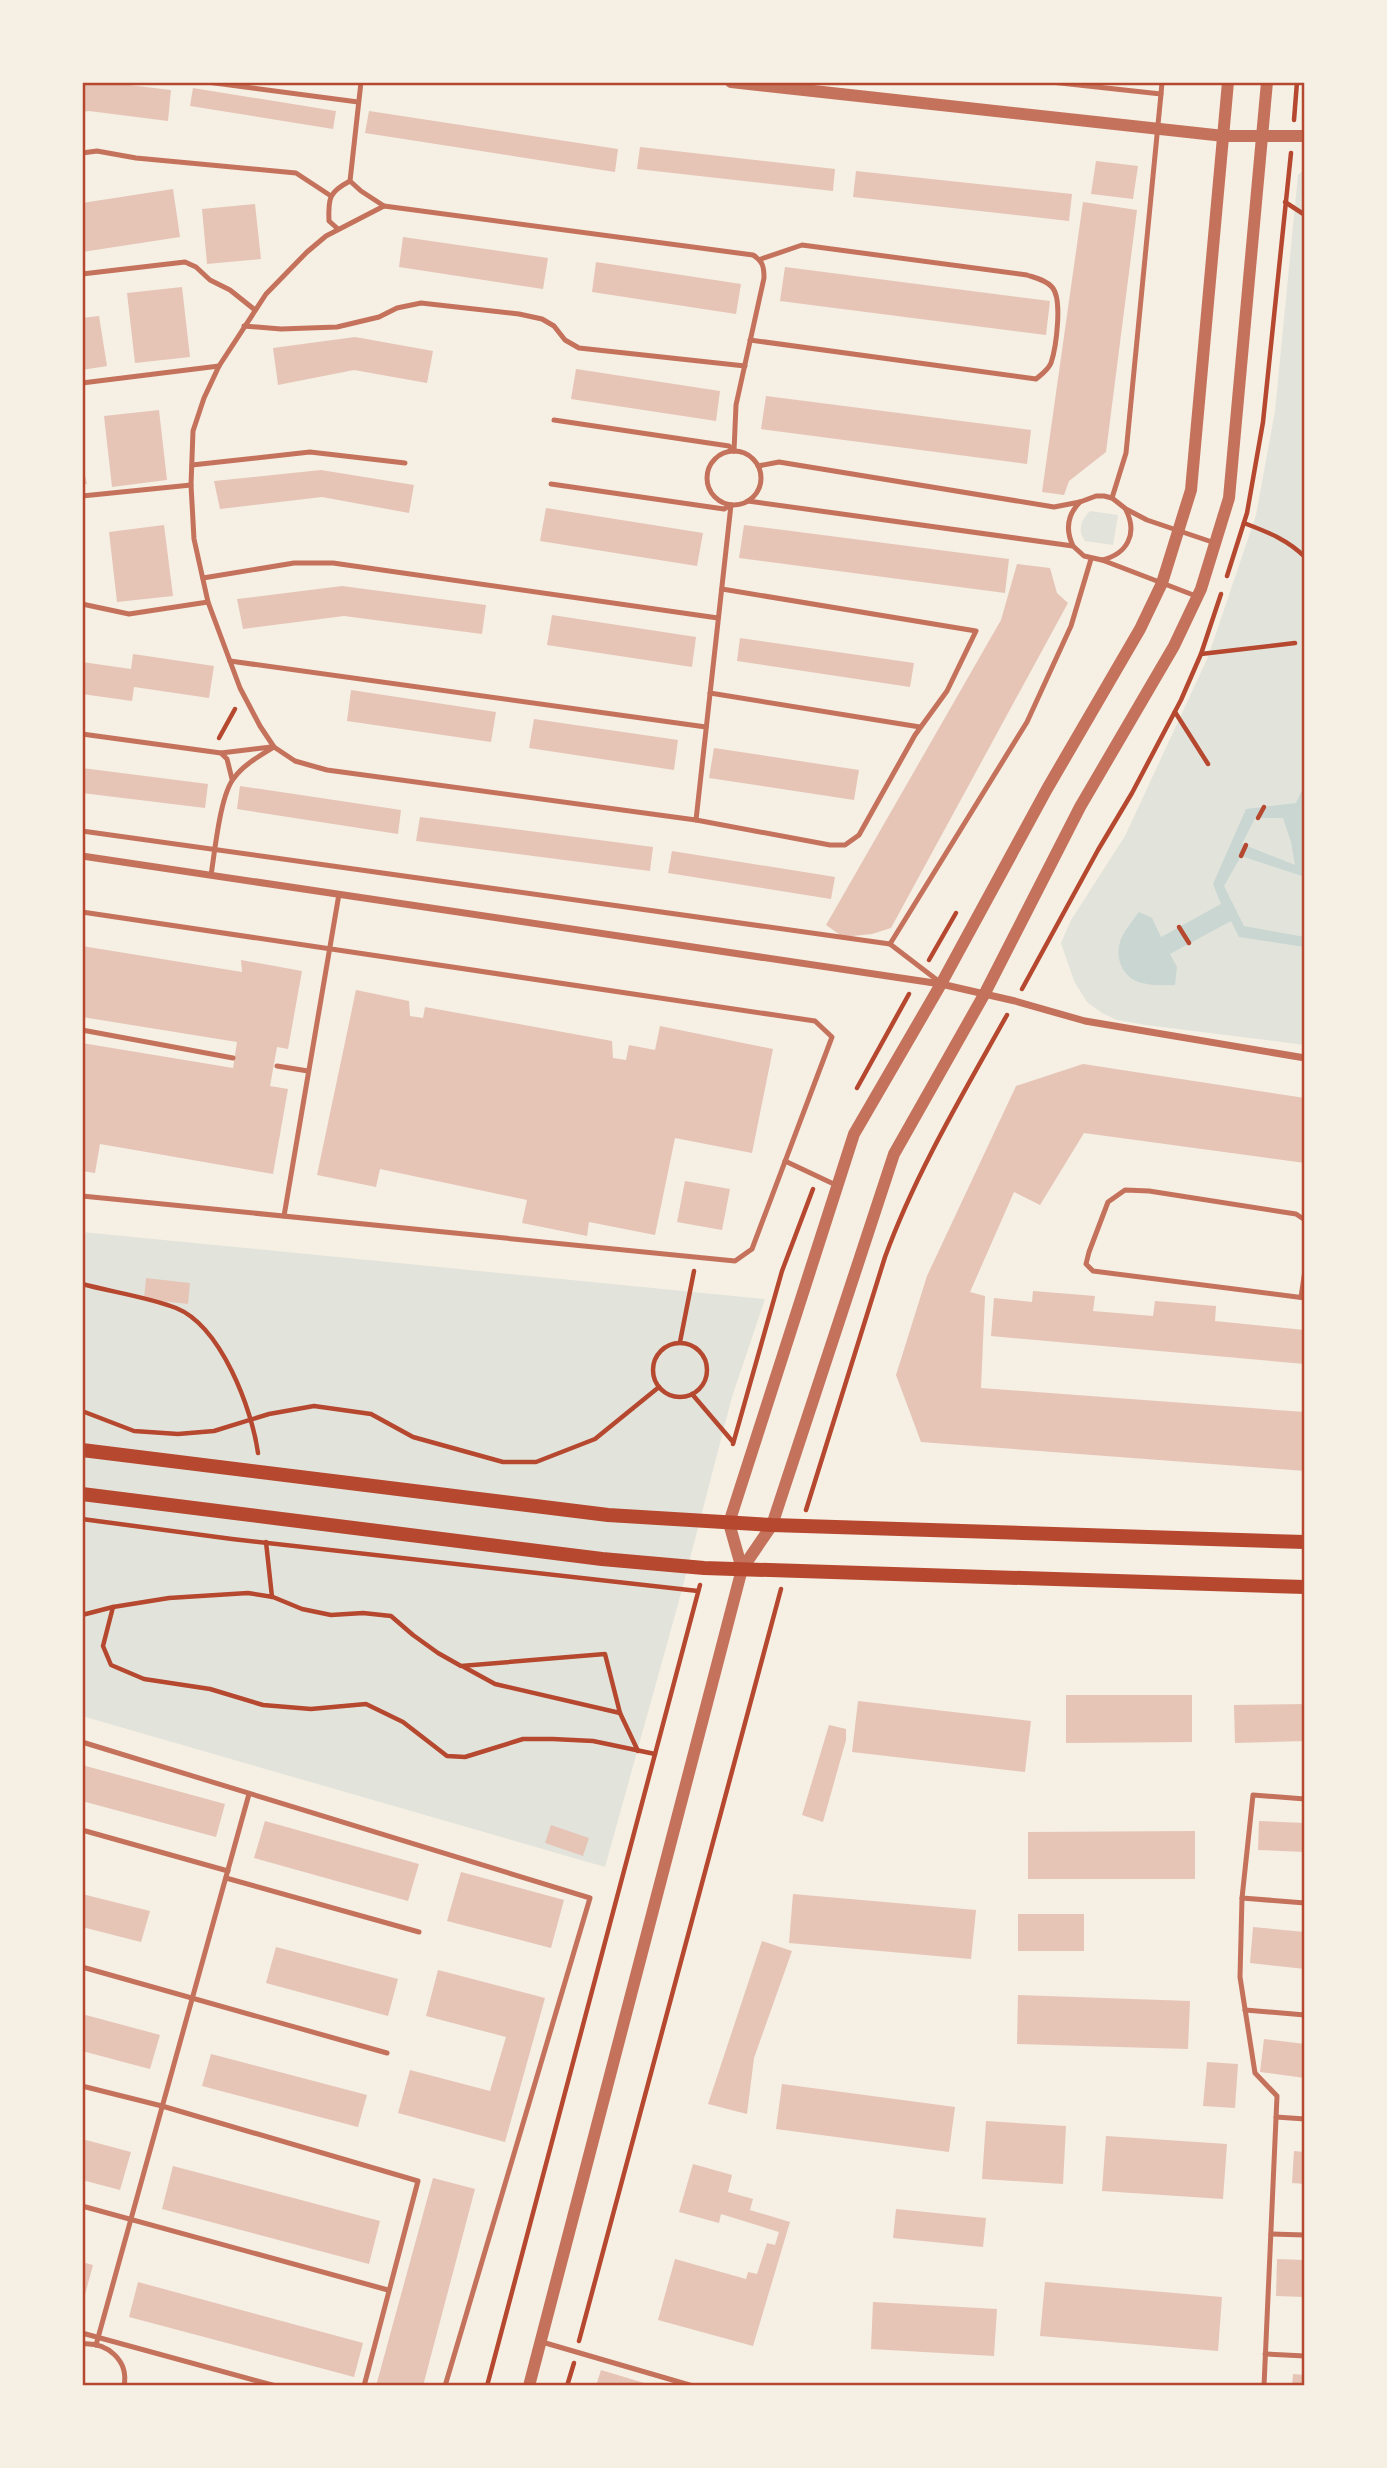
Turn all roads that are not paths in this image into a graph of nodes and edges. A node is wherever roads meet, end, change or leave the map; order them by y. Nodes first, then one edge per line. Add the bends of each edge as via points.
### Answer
1 (207, 82) edge
2 (361, 82) edge
3 (731, 82) edge
4 (1051, 82) edge
5 (1162, 82) edge
6 (1228, 82) edge
7 (1267, 82) edge
8 (810, 87) edge
9 (1161, 94) junction
10 (358, 102) junction
11 (1157, 129) junction
12 (1224, 136) junction
13 (1299, 136) edge
14 (1262, 137) junction
15 (82, 153) edge
16 (350, 181) junction
17 (331, 196) junction
18 (384, 206) junction
19 (338, 229) junction
20 (761, 259) junction
21 (82, 274) edge
22 (255, 310) junction
23 (244, 326) junction
24 (750, 340) junction
25 (219, 366) junction
26 (745, 366) junction
27 (82, 383) edge
28 (554, 420) dead end
29 (734, 451) junction
30 (405, 463) dead end
31 (192, 465) junction
32 (758, 466) junction
33 (551, 484) dead end
34 (191, 485) junction
35 (82, 496) edge
36 (1112, 498) junction
37 (748, 501) junction
38 (1080, 502) junction
39 (732, 505) junction
40 (1126, 509) junction
41 (1179, 531) junction
42 (1215, 543) junction
43 (1073, 546) junction
44 (1091, 559) junction
45 (1102, 560) junction
46 (203, 578) junction
47 (1162, 583) junction
48 (722, 589) junction
49 (1197, 596) junction
50 (208, 601) junction
51 (82, 604) edge
52 (718, 618) junction
53 (230, 661) junction
54 (710, 692) junction
55 (706, 727) junction
56 (920, 727) junction
57 (82, 734) edge
58 (274, 747) junction
59 (221, 753) junction
60 (232, 779) junction
61 (696, 820) junction
62 (82, 831) edge
63 (215, 850) junction
64 (82, 856) edge
65 (211, 875) junction
66 (339, 894) junction
67 (82, 912) edge
68 (890, 944) junction
69 (330, 950) junction
70 (941, 984) junction
71 (985, 993) junction
72 (82, 1030) edge
73 (233, 1058) dead end
74 (1305, 1058) edge
75 (276, 1066) dead end
76 (309, 1071) junction
77 (785, 1161) junction
78 (838, 1186) junction
79 (82, 1196) edge
80 (284, 1216) junction
81 (1305, 1220) edge
82 (1305, 1270) edge
83 (1303, 1297) edge
84 (82, 1450) edge
85 (82, 1494) edge
86 (729, 1523) junction
87 (772, 1525) junction
88 (1305, 1542) edge
89 (742, 1569) junction
90 (1305, 1587) edge
91 (82, 1742) edge
92 (249, 1794) junction
93 (1305, 1799) edge
94 (82, 1830) edge
95 (227, 1874) junction
96 (1242, 1898) junction
97 (1305, 1902) edge
98 (419, 1932) dead end
99 (82, 1967) edge
100 (192, 1998) junction
101 (1245, 2010) junction
102 (1305, 2014) edge
103 (387, 2053) dead end
104 (82, 2086) edge
105 (162, 2106) junction
106 (1276, 2117) junction
107 (1305, 2119) edge
108 (82, 2206) edge
109 (131, 2220) junction
110 (1271, 2234) junction
111 (1305, 2235) edge
112 (388, 2290) junction
113 (82, 2333) edge
114 (98, 2337) junction
115 (540, 2341) junction
116 (82, 2344) edge
117 (96, 2345) junction
118 (1265, 2354) junction
119 (1305, 2356) edge
120 (124, 2386) edge
121 (276, 2386) edge
122 (364, 2386) edge
123 (445, 2386) edge
124 (529, 2386) edge
125 (694, 2386) edge
126 (1264, 2386) edge

1 - 10 lane
2 - 10 lane
3 - 8 street
4 - 9 lane
5 - 9 lane
6 - 12 street
7 - 14 street
8 - 11 street
9 - 11 lane
10 - 16 lane
11 - 12 street
11 - 36 lane via 1126,453
12 - 14 street
12 - 41 street via 1191,490
13 - 14 street
14 - 42 street via 1229,498
15 - 17 lane via 296,173
16 - 17 lane via 334,189
16 - 18 lane
17 - 19 lane via 329,221
18 - 19 lane
18 - 20 lane
19 - 22 lane via 307,251
20 - 24 lane via 764,278
20 - 24 lane via 802,245 1027,275 1051,286 1059,306 1051,363 1036,379
21 - 22 lane via 185,262
22 - 23 lane
23 - 25 lane
23 - 26 lane via 337,327 421,303 542,319 579,348
24 - 26 lane
25 - 27 lane
25 - 31 lane via 193,431
26 - 29 lane via 736,405
28 - 29 lane via 729,446
29 - 32 lane via 751,457
29 - 39 lane via 718,456 707,480 715,496
30 - 31 lane via 310,452
31 - 34 lane
32 - 37 lane via 759,488
32 - 38 lane via 779,461 1054,507
33 - 39 lane via 724,509
34 - 35 lane
34 - 46 lane via 194,540
36 - 38 lane via 1096,496
36 - 40 lane
37 - 39 lane
37 - 43 lane
38 - 43 lane via 1069,518
39 - 48 lane
40 - 41 lane
40 - 45 lane via 1132,527 1126,545
41 - 42 lane
41 - 47 street
42 - 49 street
43 - 44 lane
44 - 45 lane
44 - 68 lane via 1071,626 1027,722
45 - 47 lane
46 - 50 lane
46 - 52 lane via 294,563 332,563
47 - 49 lane
47 - 70 street
48 - 52 lane
48 - 56 lane via 976,631 947,691
49 - 71 street via 1174,646 1080,807
50 - 51 lane via 129,614
50 - 53 lane
52 - 54 lane
53 - 55 lane
53 - 58 lane
54 - 55 lane
54 - 56 lane
55 - 61 lane
56 - 61 lane via 859,835 845,845
57 - 59 lane
58 - 59 lane
58 - 60 lane
58 - 61 lane via 295,761 327,770
59 - 60 lane via 228,759
60 - 63 lane
62 - 63 lane
63 - 65 lane
63 - 68 lane
64 - 65 street
65 - 66 street
66 - 69 lane
66 - 70 street
67 - 69 lane
68 - 70 lane
69 - 76 lane
69 - 77 lane via 815,1021 832,1037
70 - 71 street
70 - 78 street via 854,1134
71 - 74 street via 1098,1023
71 - 87 street via 894,1154
72 - 73 lane
75 - 76 lane
76 - 80 lane
77 - 78 lane
77 - 80 lane via 752,1249 735,1261
78 - 86 street
79 - 80 lane
81 - 83 lane via 1296,1214 1125,1190 1108,1202 1086,1264 1093,1272
82 - 83 lane
84 - 86 main road via 608,1515
85 - 89 main road via 602,1559
86 - 87 main road
86 - 89 street
87 - 88 main road
87 - 89 street
89 - 90 main road
89 - 115 street
91 - 92 lane
92 - 95 lane
92 - 123 lane via 590,1898
93 - 96 lane via 1253,1795
94 - 95 lane
95 - 98 lane
95 - 100 lane
96 - 97 lane
96 - 101 lane via 1240,1977
99 - 100 lane
100 - 103 lane
100 - 105 lane
101 - 102 lane
101 - 106 lane via 1255,2073 1277,2096
104 - 105 lane
105 - 109 lane
105 - 112 lane via 418,2181
106 - 107 lane
106 - 110 lane
108 - 109 lane
109 - 112 lane
109 - 114 lane
110 - 111 lane
110 - 118 lane
112 - 122 lane
113 - 114 lane
114 - 117 lane
114 - 121 lane
115 - 124 street
115 - 125 lane
116 - 117 lane
117 - 120 lane via 118,2359 124,2368
118 - 119 lane
118 - 126 lane

